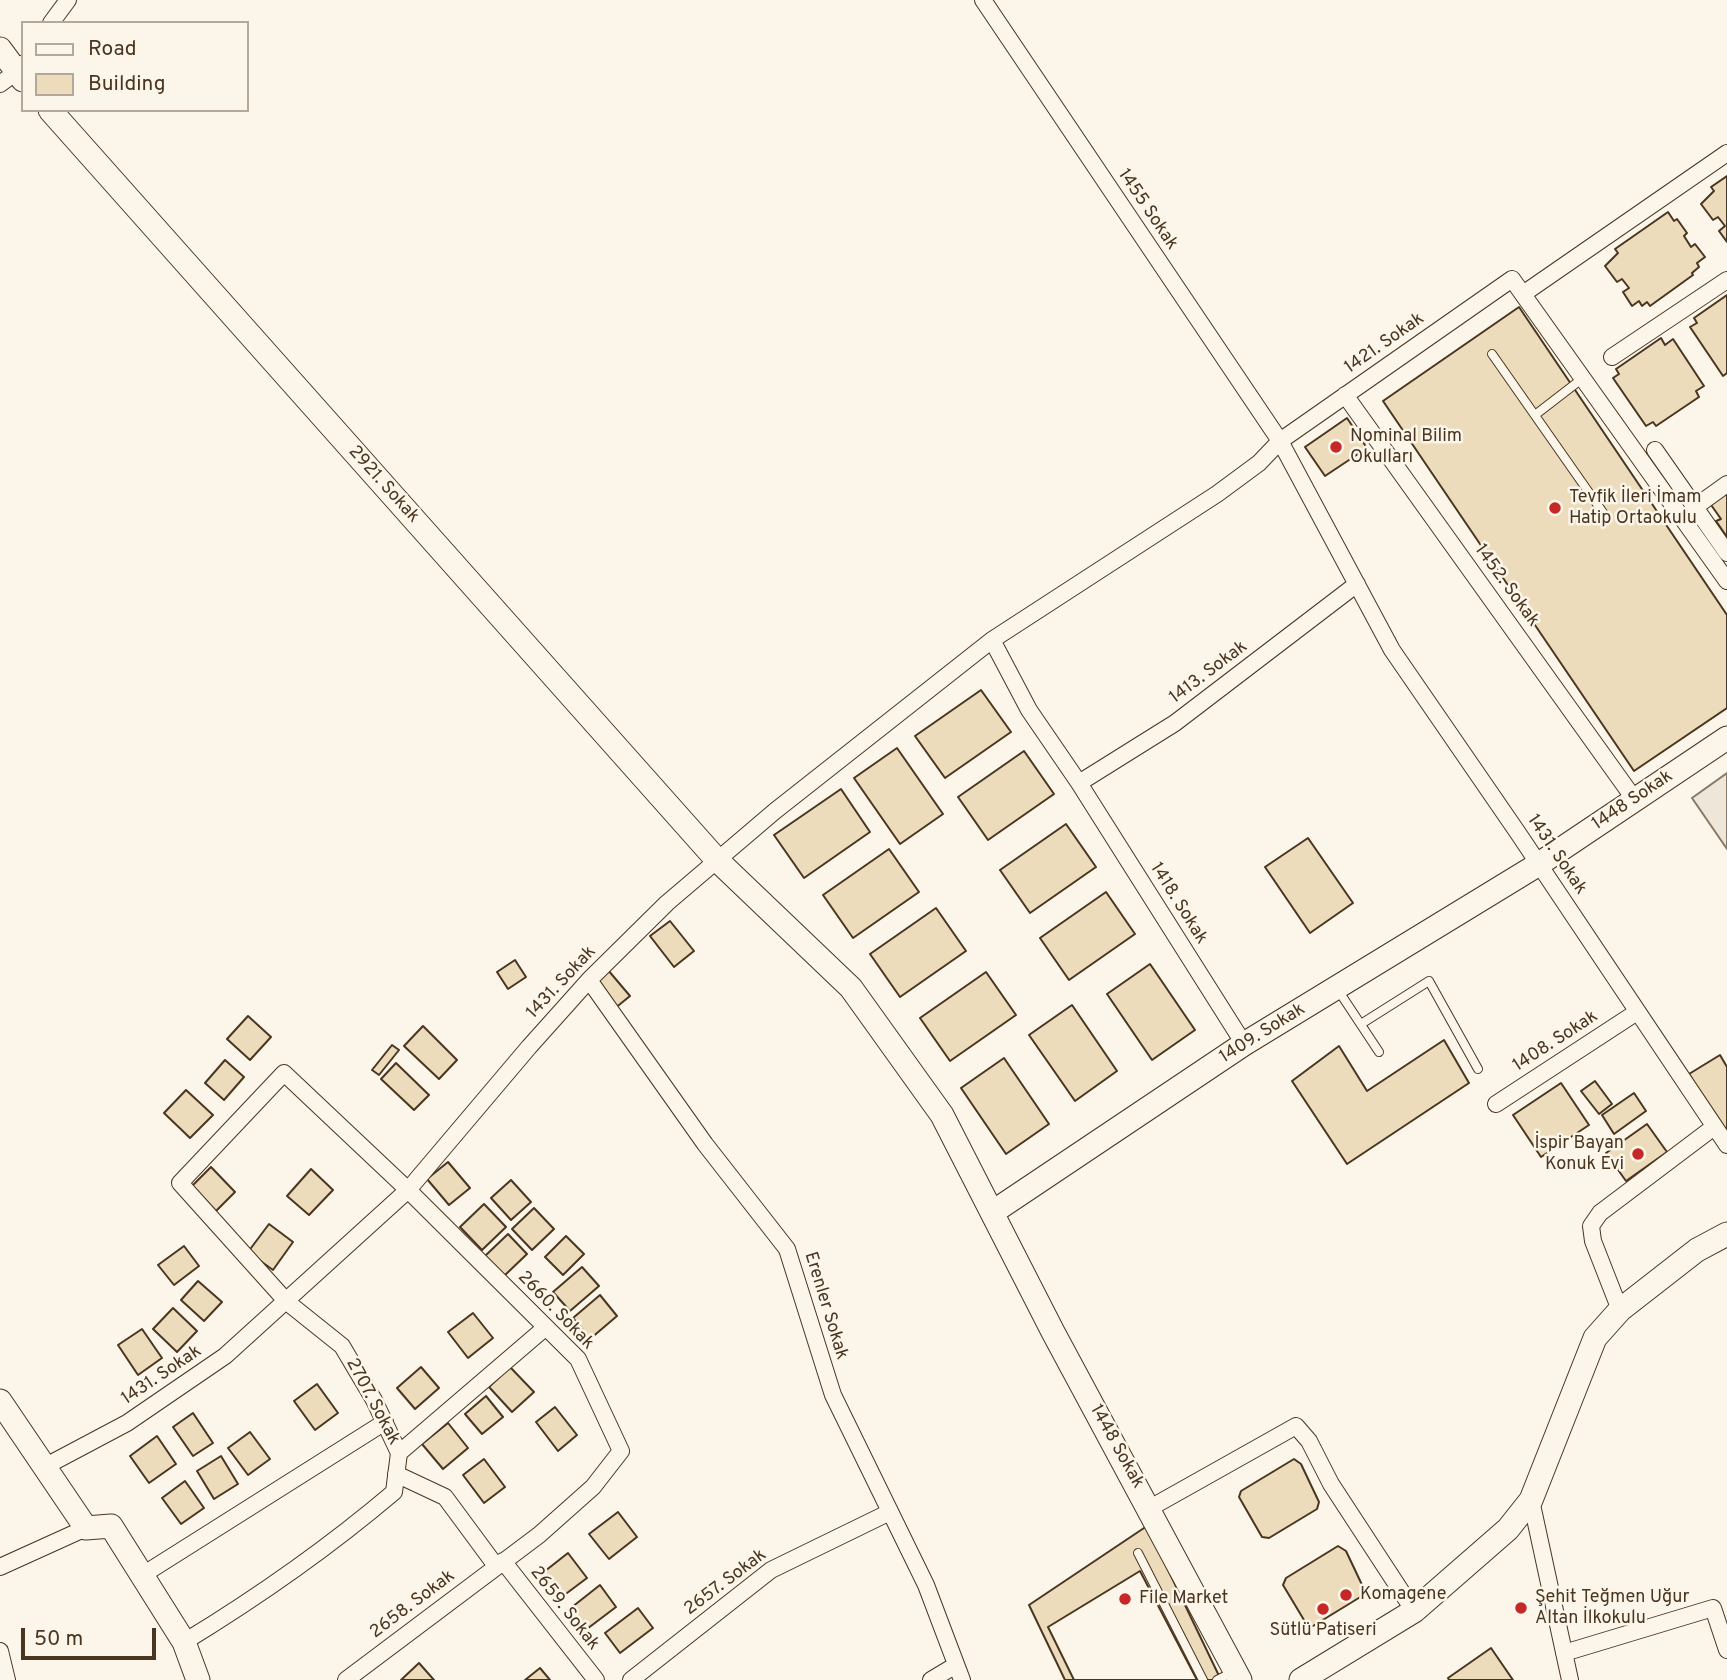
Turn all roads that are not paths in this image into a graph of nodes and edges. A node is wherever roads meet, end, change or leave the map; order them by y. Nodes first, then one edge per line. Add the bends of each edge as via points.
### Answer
1 (68, 0) edge
2 (983, 0) edge
3 (52, 21) edge
4 (0, 49) edge
5 (15, 74) edge
6 (52, 112) edge
7 (1727, 153) edge
8 (1727, 280) edge
9 (1523, 294) junction
10 (1492, 354) dead end
11 (1612, 357) dead end
12 (1583, 378) junction
13 (1345, 395) junction
14 (1535, 415) junction
15 (1280, 440) junction
16 (1655, 450) dead end
17 (1727, 484) edge
18 (1695, 507) junction
19 (1604, 514) dead end
20 (1727, 554) edge
21 (1727, 582) edge
22 (1357, 584) junction
23 (992, 640) junction
24 (1727, 738) edge
25 (1079, 783) junction
26 (1635, 800) junction
27 (717, 860) junction
28 (1539, 864) junction
29 (589, 980) junction
30 (1336, 988) junction
31 (1637, 1012) junction
32 (1361, 1024) junction
33 (1244, 1044) junction
34 (1379, 1052) dead end
35 (1478, 1069) dead end
36 (284, 1073) joint
37 (1496, 1104) dead end
38 (1714, 1127) junction
39 (1727, 1145) edge
40 (408, 1191) junction
41 (993, 1212) junction
42 (1727, 1234) edge
43 (287, 1302) junction
44 (1620, 1310) junction
45 (546, 1327) junction
46 (0, 1401) edge
47 (385, 1422) junction
48 (399, 1453) junction
49 (44, 1467) junction
50 (396, 1474) junction
51 (1531, 1500) junction
52 (1150, 1508) junction
53 (890, 1512) junction
54 (86, 1528) junction
55 (1138, 1553) dead end
56 (499, 1563) junction
57 (0, 1567) edge
58 (141, 1576) junction
59 (1414, 1611) junction
60 (184, 1643) junction
61 (1727, 1650) edge
62 (0, 1651) edge
63 (1564, 1653) junction
64 (959, 1672) edge
65 (1231, 1677) edge
66 (7, 1680) edge
67 (198, 1680) edge
68 (346, 1680) edge
69 (596, 1680) edge
70 (631, 1680) edge
71 (931, 1680) edge
72 (1203, 1680) edge
73 (1301, 1680) edge
74 (1570, 1680) edge

1 - 3 street
2 - 15 street, 1455 Sokak
4 - 5 street
6 - 27 street, 2921. Sokak
7 - 9 street
8 - 11 street
9 - 12 street
9 - 13 street, 1421. Sokak via 1513,279
10 - 14 lane
12 - 14 lane
12 - 21 street
13 - 15 street, 1421. Sokak
13 - 26 street, 1452. Sokak
14 - 19 lane
15 - 22 street, 1455 Sokak
15 - 23 street, 1421. Sokak via 1259,463 1217,494
16 - 18 street
17 - 18 street
18 - 20 street
22 - 25 street, 1413. Sokak via 1175,723
22 - 28 street, 1431. Sokak via 1392,650
23 - 25 street via 1029,710
23 - 27 street, 1431. Sokak
24 - 26 street, 1448 Sokak
25 - 33 street, 1418. Sokak
26 - 28 street, 1448 Sokak
27 - 29 street, 1431. Sokak
27 - 41 street, 2921. Sokak via 851,988 942,1115
28 - 30 street, 1409. Sokak
28 - 31 street, 1431. Sokak
29 - 40 street, 1431. Sokak
29 - 53 street, Erenler Sokak via 705,1144 787,1249 833,1395
30 - 32 lane
30 - 33 street, 1409. Sokak
31 - 37 street, 1408. Sokak
31 - 38 street, 1431. Sokak
32 - 34 lane
32 - 35 lane via 1429,981
33 - 41 street, 1409. Sokak
36 - 40 street, 2660. Sokak
36 - 43 street, 2707. Sokak via 180,1184
38 - 39 street, 1431. Sokak
38 - 44 street via 1600,1213 1591,1226
40 - 43 street, 1431. Sokak
40 - 45 street, 2660. Sokak
41 - 52 street, 1448 Sokak
42 - 44 street via 1697,1250
43 - 47 street, 2707. Sokak via 342,1346
43 - 49 street, 1431. Sokak via 225,1356 127,1423
44 - 51 street via 1595,1338
45 - 48 street
45 - 56 street, 2660. Sokak via 578,1359 621,1451 593,1487
46 - 49 street
47 - 48 street, 2707. Sokak
47 - 58 street
48 - 50 street, 2707. Sokak
49 - 54 street
50 - 56 street, 2659. Sokak via 446,1497
50 - 60 street, 2707. Sokak via 394,1492 346,1533 261,1595
51 - 59 street via 1508,1529
51 - 63 street
52 - 59 street via 1296,1426
52 - 65 street, 1448 Sokak
53 - 64 street, Erenler Sokak via 926,1585
53 - 70 street, 2657. Sokak via 771,1570
54 - 57 street
54 - 58 street via 111,1526
55 - 72 lane
56 - 68 street, 2658. Sokak
56 - 69 street, 2659. Sokak
58 - 60 street
59 - 73 street
60 - 67 street
61 - 63 street via 1713,1608
62 - 66 street
63 - 74 street
64 - 71 street

